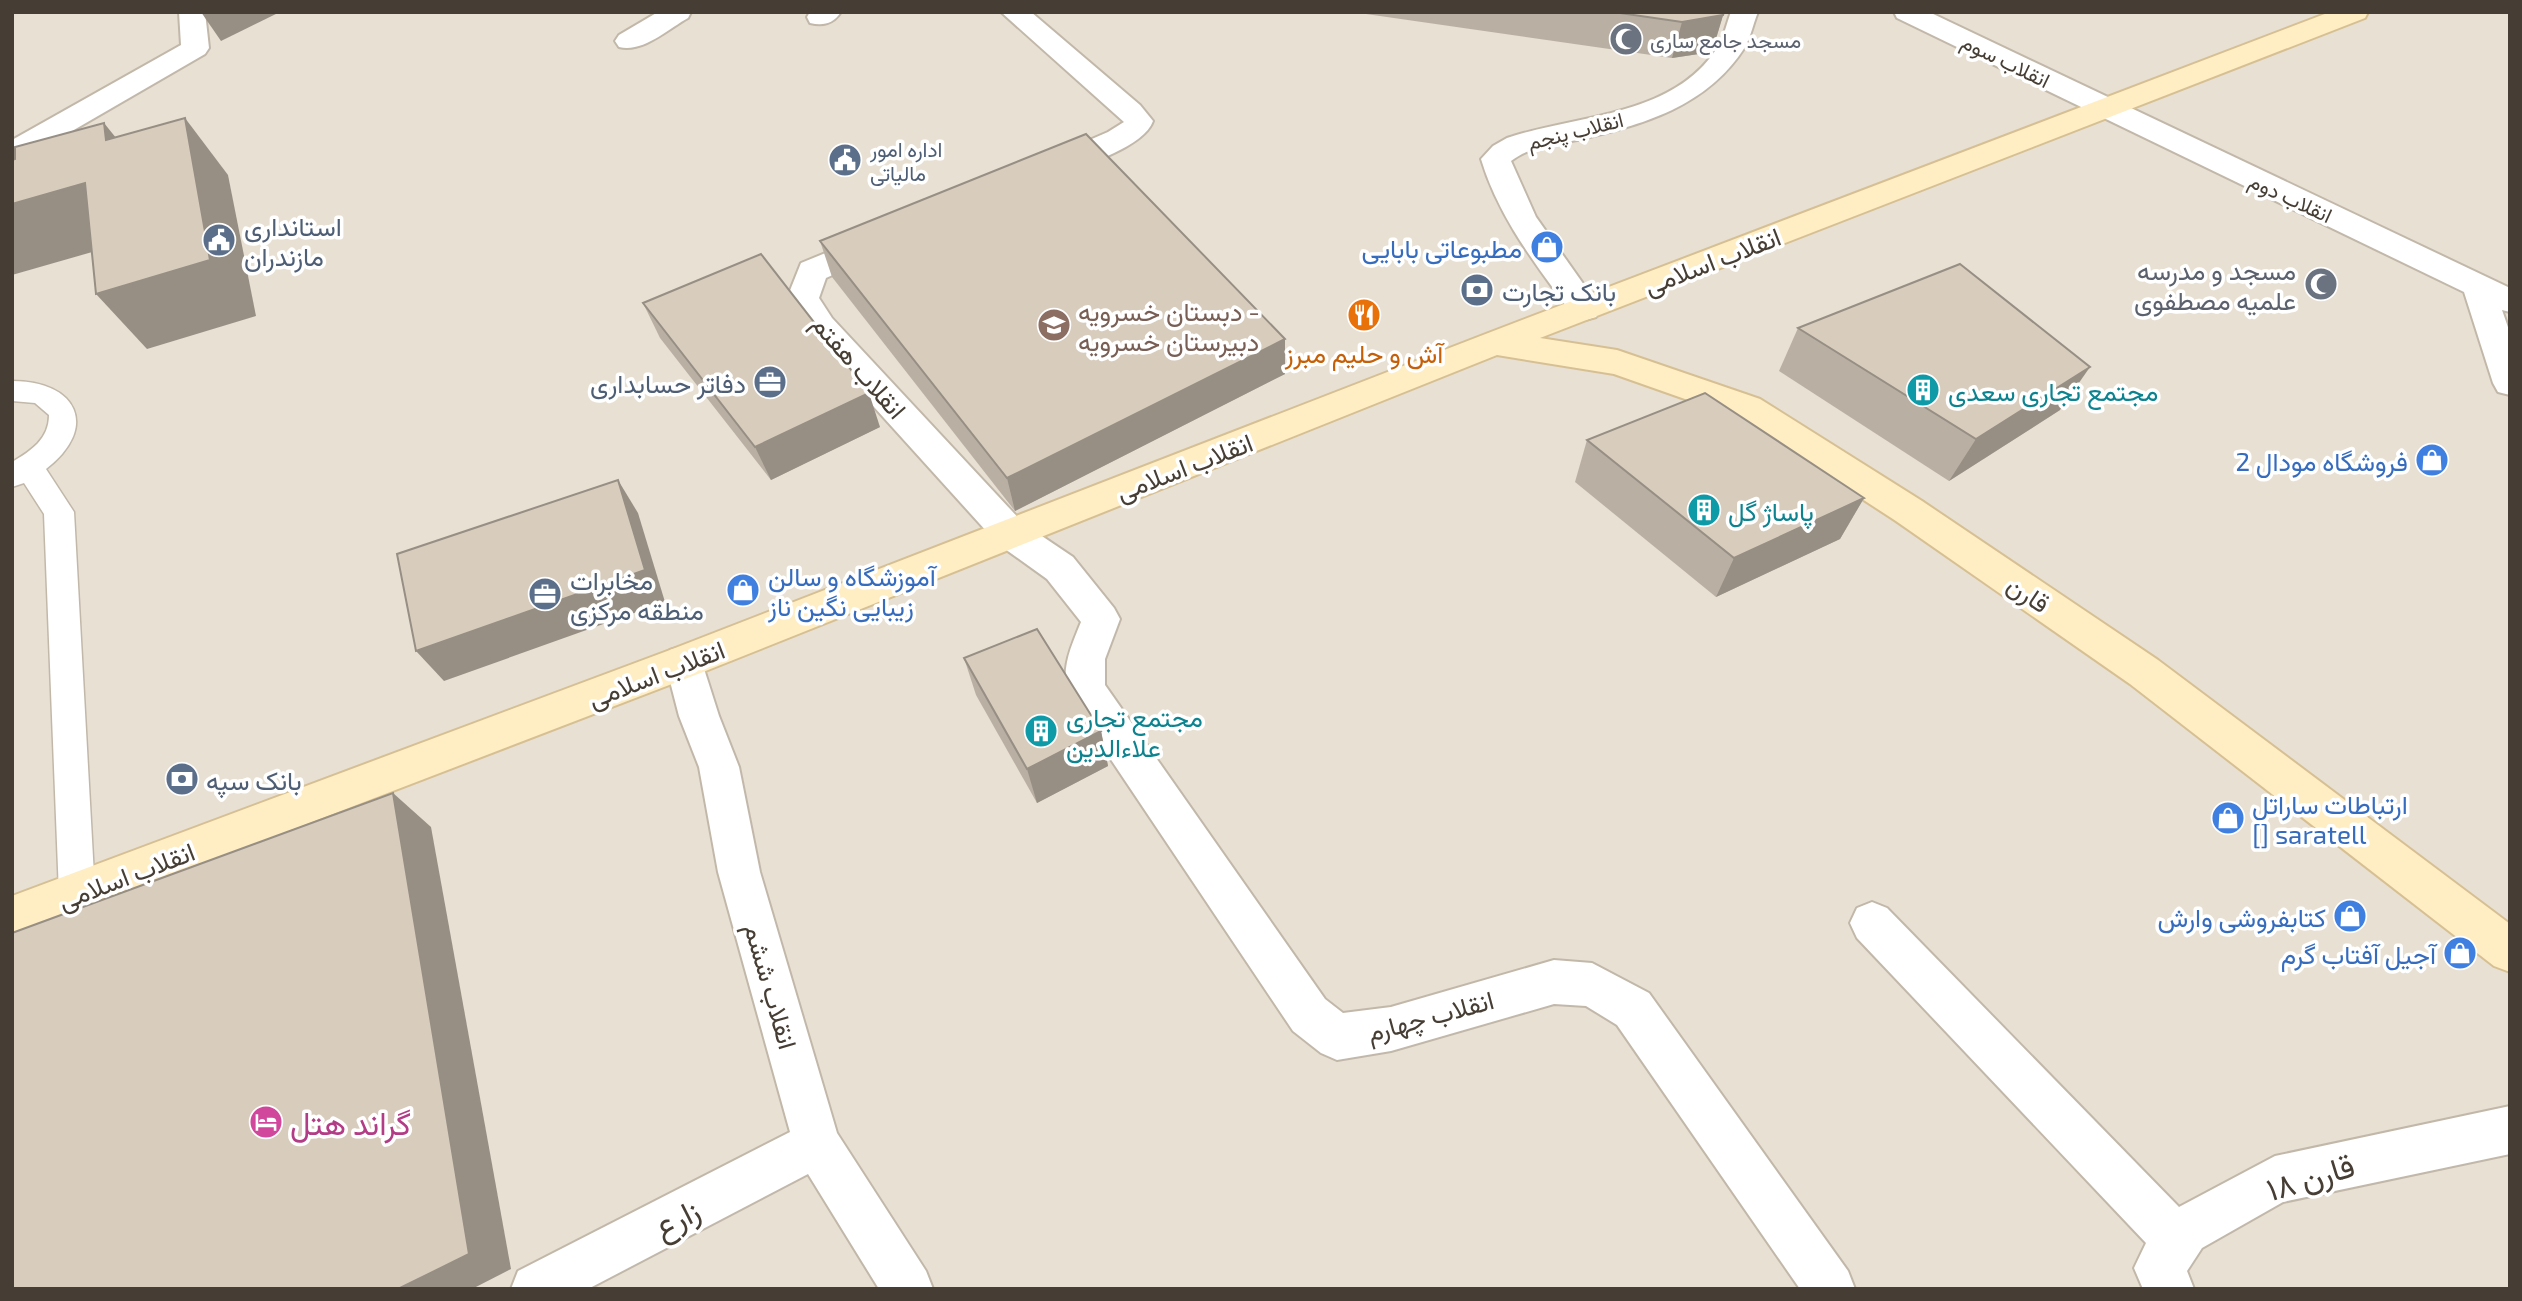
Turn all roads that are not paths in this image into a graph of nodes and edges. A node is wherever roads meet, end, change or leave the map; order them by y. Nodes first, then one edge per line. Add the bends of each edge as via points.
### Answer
1 (192, 12) edge
2 (678, 12) edge
3 (1014, 12) edge
4 (1745, 12) edge
5 (1907, 12) edge
6 (2355, 12) edge
7 (629, 41) dead end
8 (2104, 108) junction
9 (12, 153) edge
10 (1031, 177) edge
11 (906, 230) edge
12 (2478, 286) junction
13 (2510, 301) edge
14 (1585, 309) junction
15 (1495, 344) junction
16 (2510, 383) edge
17 (12, 391) edge
18 (21, 471) edge
19 (1011, 534) junction
20 (684, 662) junction
21 (77, 894) junction
22 (12, 918) edge
23 (1872, 923) dead end
24 (2510, 951) edge
25 (2510, 1130) edge
26 (817, 1144) junction
27 (2178, 1241) junction
28 (536, 1289) edge
29 (908, 1289) edge
30 (1830, 1289) edge
31 (2169, 1289) edge

1 - 9 street via 195,48
2 - 7 street
3 - 10 street via 1139,121 1118,139
4 - 14 street, انقلاب پنجم via 1733,46 1709,77 1667,104 1615,122 1510,145 1496,159 1511,198
5 - 8 street, انقلاب سوم
6 - 8 main road, انقلاب اسلامی
8 - 12 street, انقلاب دوم
8 - 14 main road, انقلاب اسلامی
11 - 19 street, انقلاب هفتم via 812,271 803,298 820,326
12 - 13 street, انقلاب دوم
12 - 16 street
14 - 15 main road, انقلاب اسلامی
15 - 19 main road, انقلاب اسلامی
15 - 24 main road, قارن via 1617,362 1748,408 1909,511 2144,672
17 - 18 lane via 46,394 58,403 64,416 61,433 49,450
18 - 21 lane via 59,512
19 - 20 main road, انقلاب اسلامی
19 - 30 street, انقلاب چهارم via 1060,568 1101,619 1086,659 1085,688 1309,1016 1337,1037 1391,1029 1554,982 1592,985 1633,1009
20 - 21 main road, انقلاب اسلامی
20 - 26 street, انقلاب ششم via 719,767 739,873
21 - 22 main road, انقلاب اسلامی
23 - 27 street
25 - 27 street, قارن ۱۸ via 2275,1180 2185,1231
26 - 28 street, زارع
26 - 29 street, انقلاب ششم
27 - 31 street, قارن ۱۸ via 2160,1268

